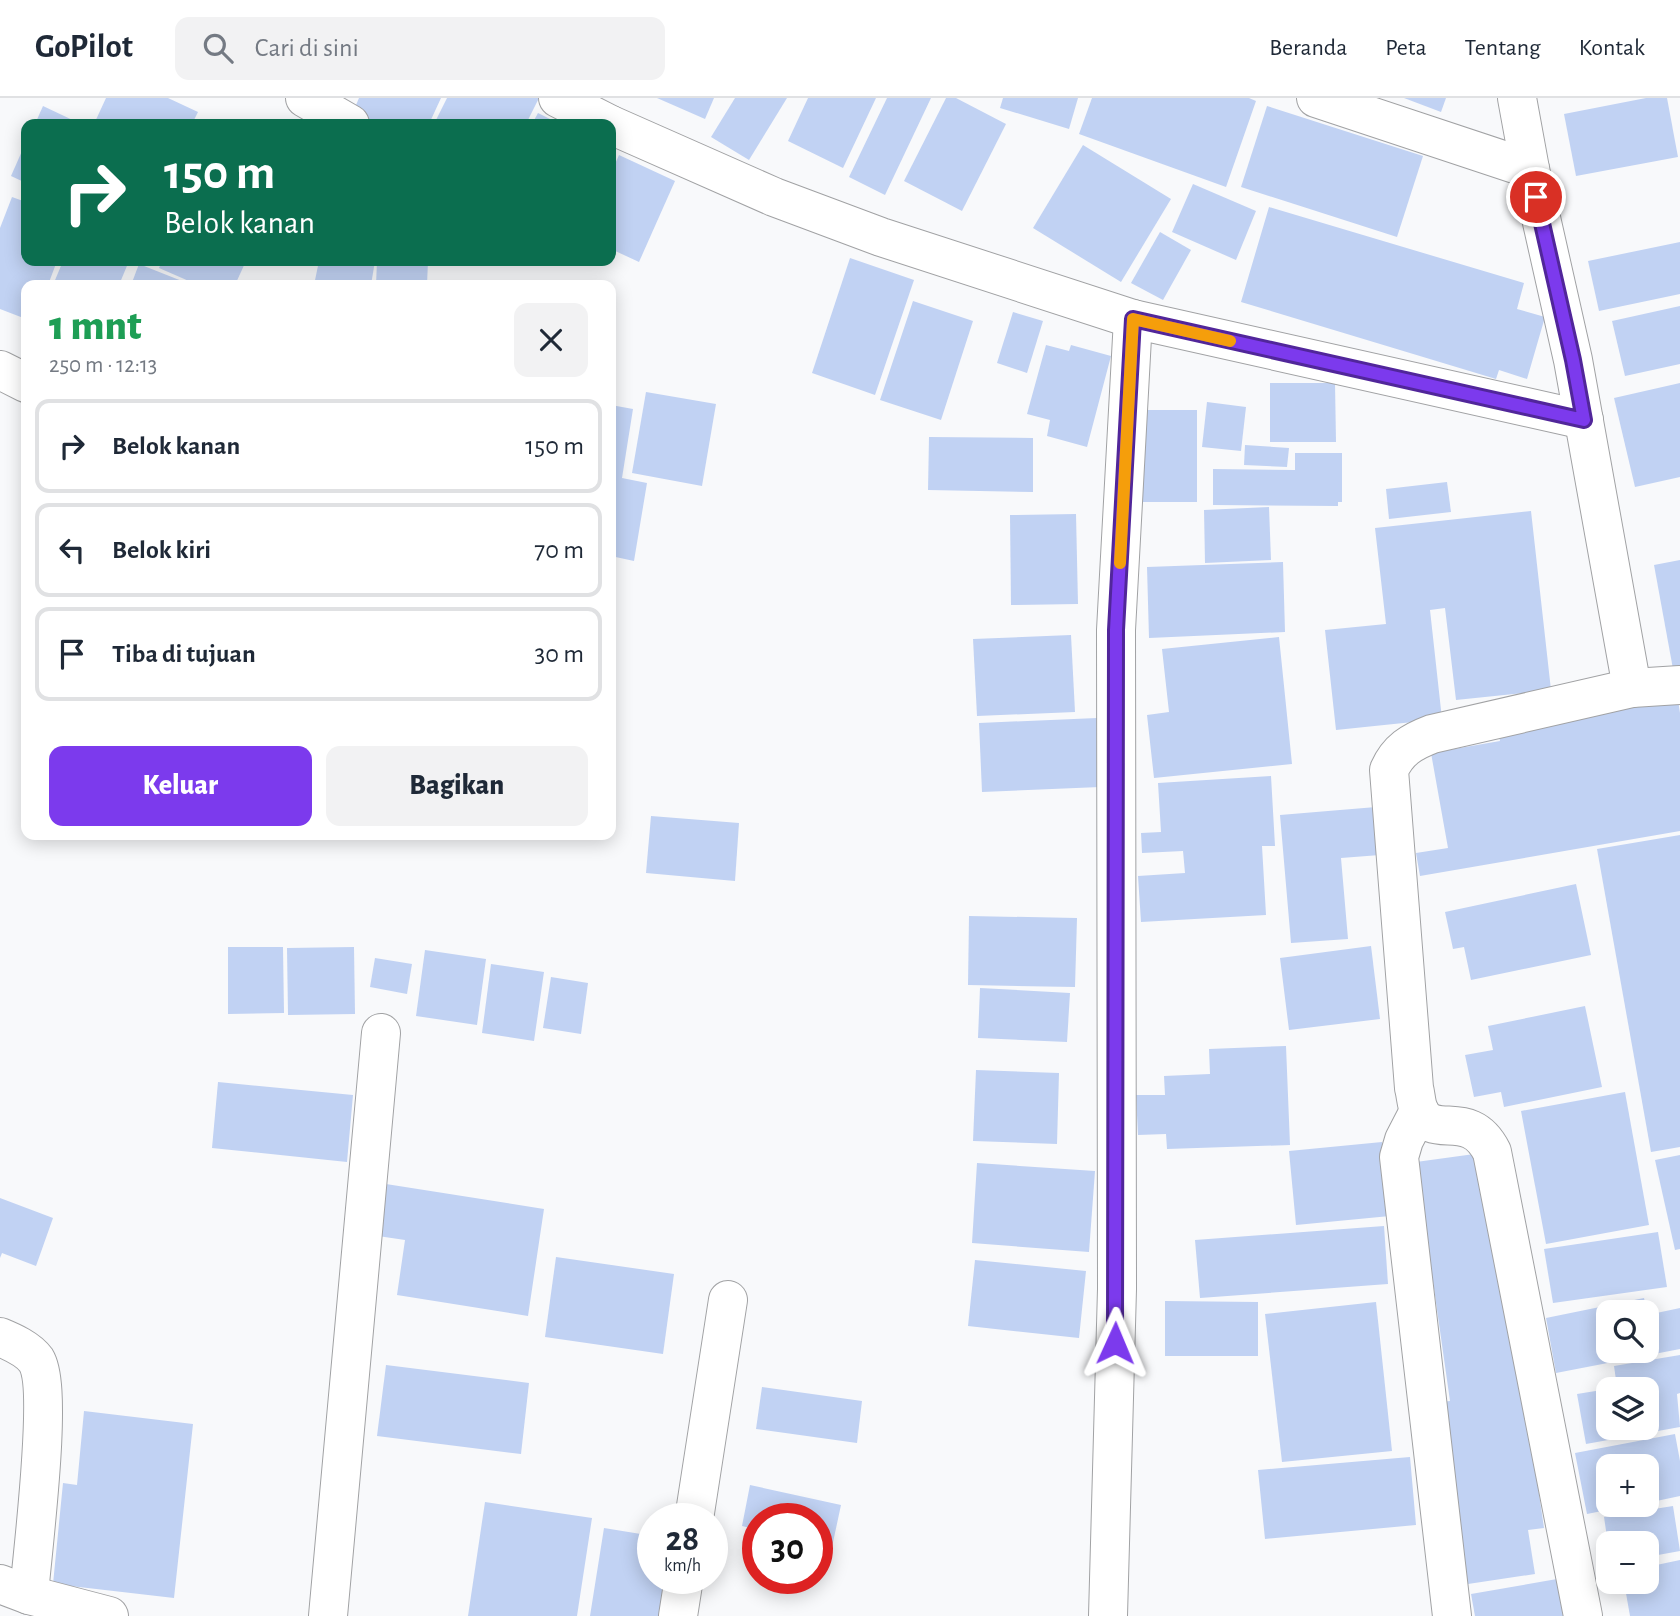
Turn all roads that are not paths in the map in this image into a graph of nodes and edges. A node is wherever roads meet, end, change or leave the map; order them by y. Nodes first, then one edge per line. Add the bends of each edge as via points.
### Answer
1 (304, 98) edge
2 (558, 98) edge
3 (1316, 98) edge
4 (1517, 98) edge
5 (341, 119) edge
6 (598, 119) edge
7 (616, 128) edge
8 (1530, 169) junction
9 (1133, 319) junction
10 (0, 370) edge
11 (21, 380) edge
12 (1584, 420) junction
13 (1680, 685) edge
14 (1632, 688) junction
15 (381, 1032) dead end
16 (1419, 1111) junction
17 (728, 1300) dead end
18 (0, 1337) edge
19 (696, 1503) edge
20 (14, 1589) edge
21 (681, 1594) edge
22 (109, 1616) edge
23 (328, 1616) edge
24 (678, 1616) edge
25 (1108, 1616) edge
26 (1452, 1616) edge
27 (1583, 1616) edge

1 - 5 street
2 - 6 street
3 - 8 street
4 - 8 street
7 - 9 street via 774,197
8 - 12 street
9 - 12 street
9 - 25 street via 1116,630 1117,1289
10 - 11 street
12 - 14 street
13 - 14 street
14 - 16 street via 1432,734 1395,756 1388,770
15 - 23 street
16 - 26 street via 1399,1157
16 - 27 street via 1434,1124 1479,1131 1492,1152
17 - 19 street
18 - 20 street via 35,1359 43,1376 44,1411
20 - 22 street
21 - 24 street

